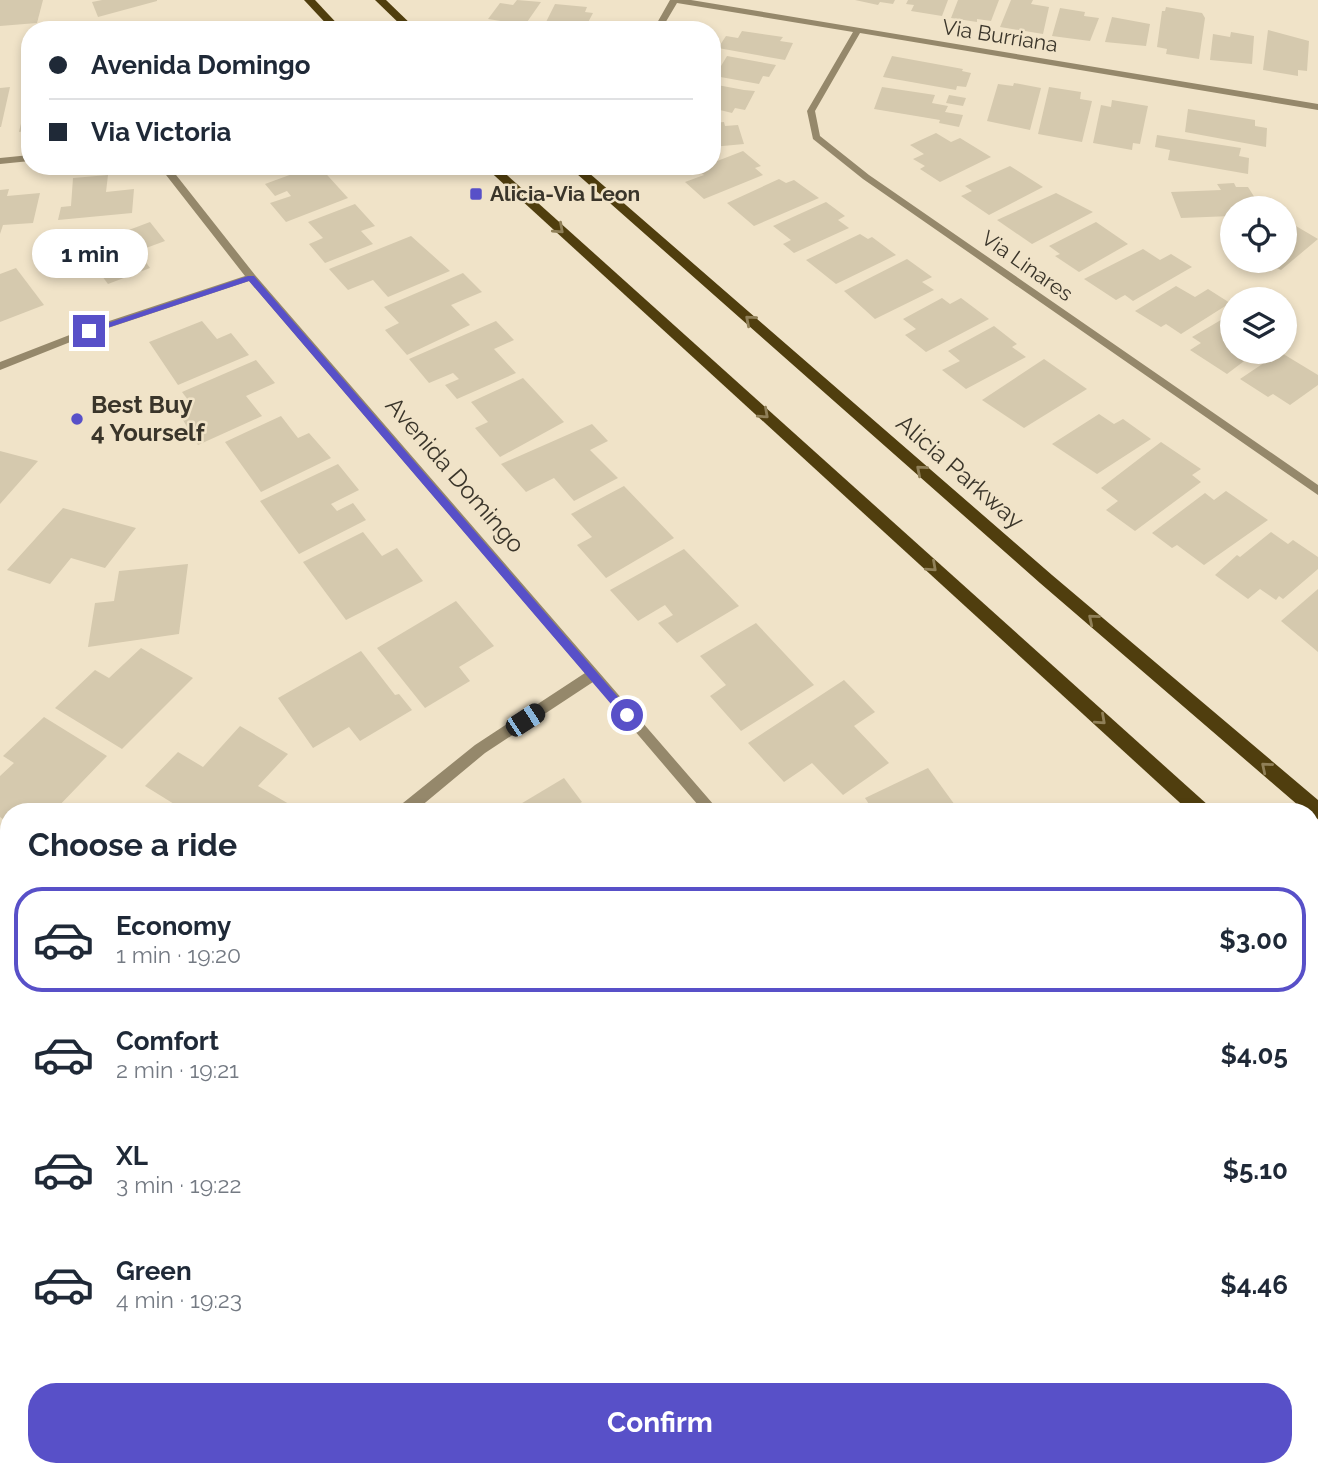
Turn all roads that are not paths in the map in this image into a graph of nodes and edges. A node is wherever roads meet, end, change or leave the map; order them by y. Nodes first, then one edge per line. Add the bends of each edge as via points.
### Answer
1 (309, 0) edge
2 (380, 0) edge
3 (675, 0) edge
4 (329, 21) edge
5 (402, 21) edge
6 (662, 21) edge
7 (858, 30) junction
8 (1318, 107) edge
9 (21, 159) edge
10 (0, 161) edge
11 (171, 175) edge
12 (500, 175) edge
13 (584, 175) edge
14 (251, 277) junction
15 (0, 366) edge
16 (1318, 491) edge
17 (592, 676) junction
18 (414, 803) edge
19 (705, 803) edge
20 (1193, 803) edge
21 (1309, 803) edge

1 - 4 main road
2 - 5 main road
3 - 6 street
3 - 7 street, Via Burriana
7 - 8 street, Via Burriana
7 - 16 street, Via Linares via 811,111 816,137 866,177
9 - 10 street
11 - 14 street, Avenida Domingo
12 -> 20 main road
21 -> 13 main road, Alicia Parkway
14 - 15 street
14 - 17 street, Avenida Domingo
17 - 18 street via 480,749
17 - 19 street, Avenida Domingo

